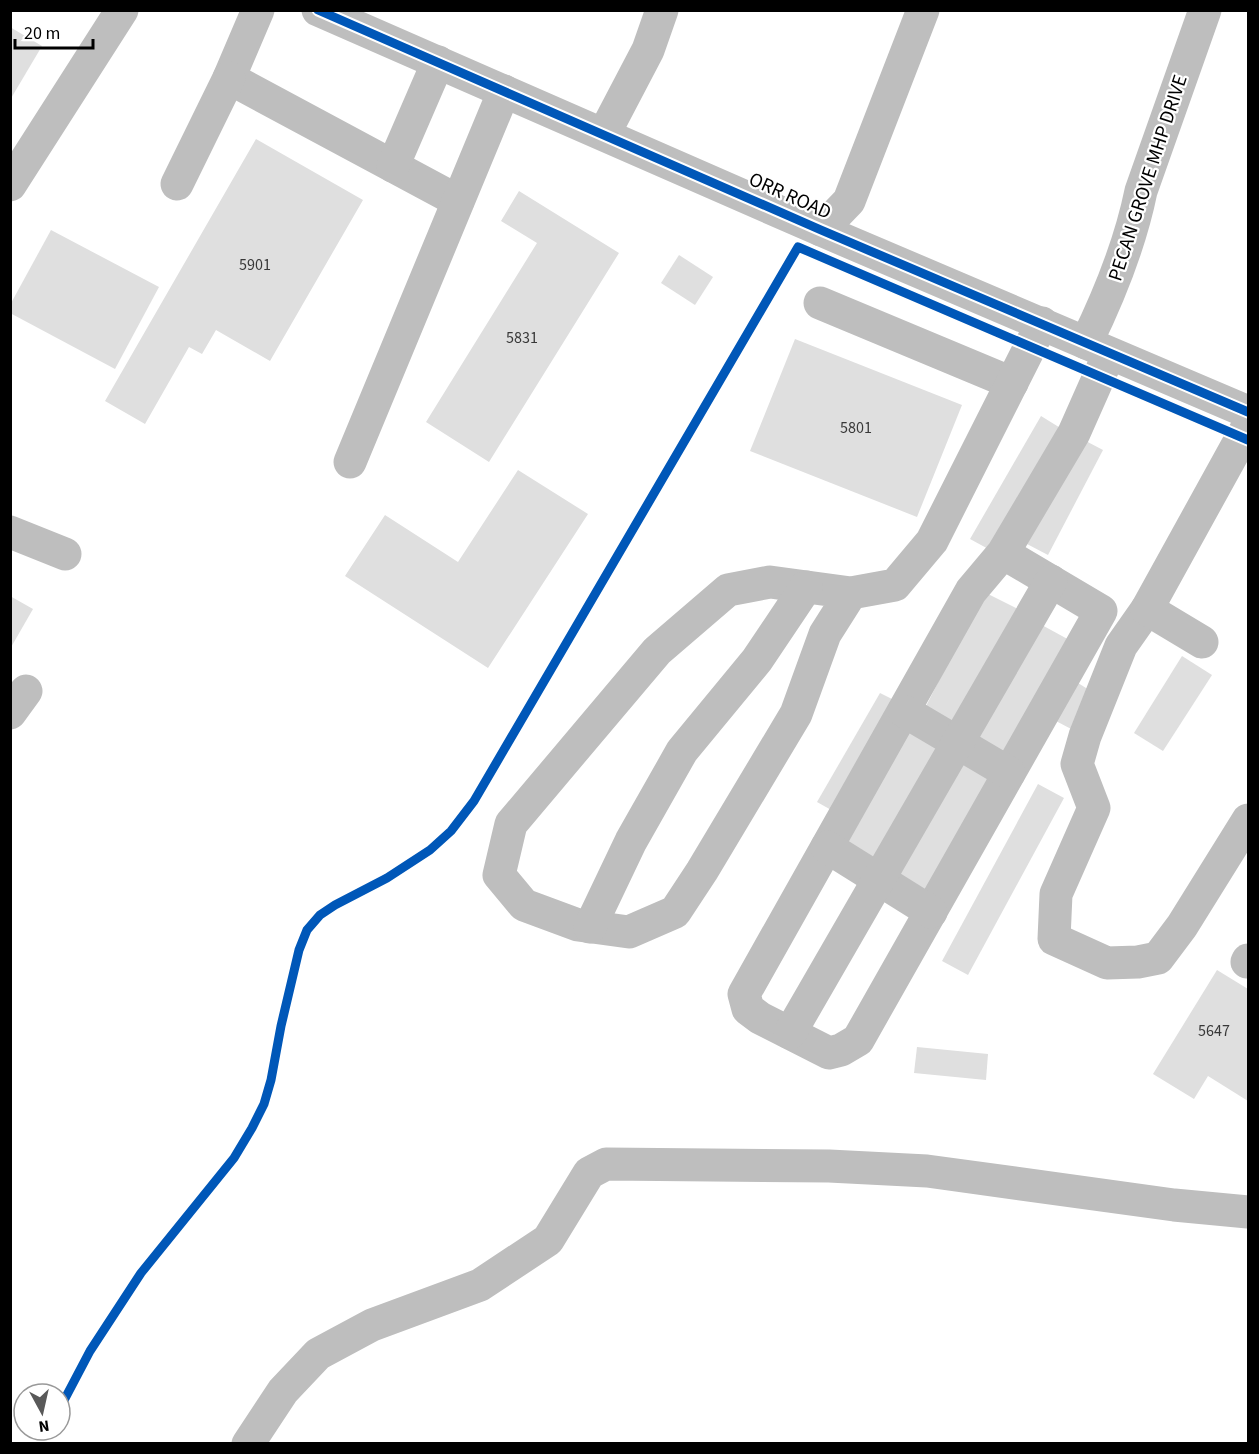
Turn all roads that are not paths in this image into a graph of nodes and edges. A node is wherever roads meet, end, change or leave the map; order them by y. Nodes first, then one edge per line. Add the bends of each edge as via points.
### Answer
1 (258, 10) edge
2 (318, 10) edge
3 (662, 10) edge
4 (923, 10) edge
5 (1205, 10) edge
6 (112, 14) edge
7 (438, 62) junction
8 (229, 78) junction
9 (504, 91) junction
10 (604, 134) junction
11 (393, 166) junction
12 (177, 184) dead end
13 (10, 185) edge
14 (458, 201) junction
15 (821, 230) junction
16 (820, 303) dead end
17 (1042, 323) junction
18 (1097, 348) junction
19 (1012, 383) junction
20 (1248, 412) edge
21 (1248, 426) edge
22 (350, 462) dead end
23 (10, 532) edge
24 (1003, 553) junction
25 (65, 554) dead end
26 (1051, 581) junction
27 (806, 586) junction
28 (851, 592) junction
29 (1148, 609) junction
30 (1202, 642) dead end
31 (904, 711) junction
32 (957, 743) junction
33 (1009, 773) junction
34 (1248, 820) edge
35 (827, 847) junction
36 (879, 879) junction
37 (931, 912) junction
38 (590, 927) junction
39 (790, 1033) junction
40 (1248, 1212) edge
41 (248, 1443) edge

1 - 8 street
2 - 7 street, ORR ROAD
3 - 10 street via 648,50
4 - 15 street via 849,201
5 - 18 street, PECAN GROVE MHP DRIVE via 1141,191
6 - 13 street
7 - 9 street, ORR ROAD
7 - 11 street
8 - 11 street
8 - 12 street
9 - 10 street, ORR ROAD
9 - 14 street
10 - 15 street, ORR ROAD
11 - 14 street
14 - 22 street
15 - 17 street, ORR ROAD
16 - 19 street
17 - 18 street, ORR ROAD
17 - 19 street
18 - 20 street, ORR ROAD
18 - 24 street, PECAN GROVE MHP DRIVE via 1074,433
19 - 28 street via 932,541 895,585
21 - 29 street
23 - 25 street
24 - 26 street
24 - 31 street, PECAN GROVE MHP DRIVE via 971,591
26 - 32 street
26 - 33 street via 1101,611
27 - 28 street
27 - 38 street via 757,660 682,751
27 - 38 street via 770,582 728,590 657,651 510,824 499,875 524,905
28 - 38 street via 825,634 796,714 675,912 629,932
29 - 30 street
29 - 34 street via 1121,646 1077,764 1094,808 1056,894 1054,939 1107,963 1158,958
31 - 32 street
31 - 35 street, PECAN GROVE MHP DRIVE
32 - 33 street
32 - 36 street
33 - 37 street
35 - 36 street
35 - 39 street, PECAN GROVE MHP DRIVE via 744,994 748,1009
36 - 37 street
36 - 39 street
37 - 39 street, PECAN GROVE MHP DRIVE via 858,1040 829,1053
40 - 41 street via 927,1171 606,1164 589,1173 548,1240 480,1285 372,1325 318,1354 283,1391

